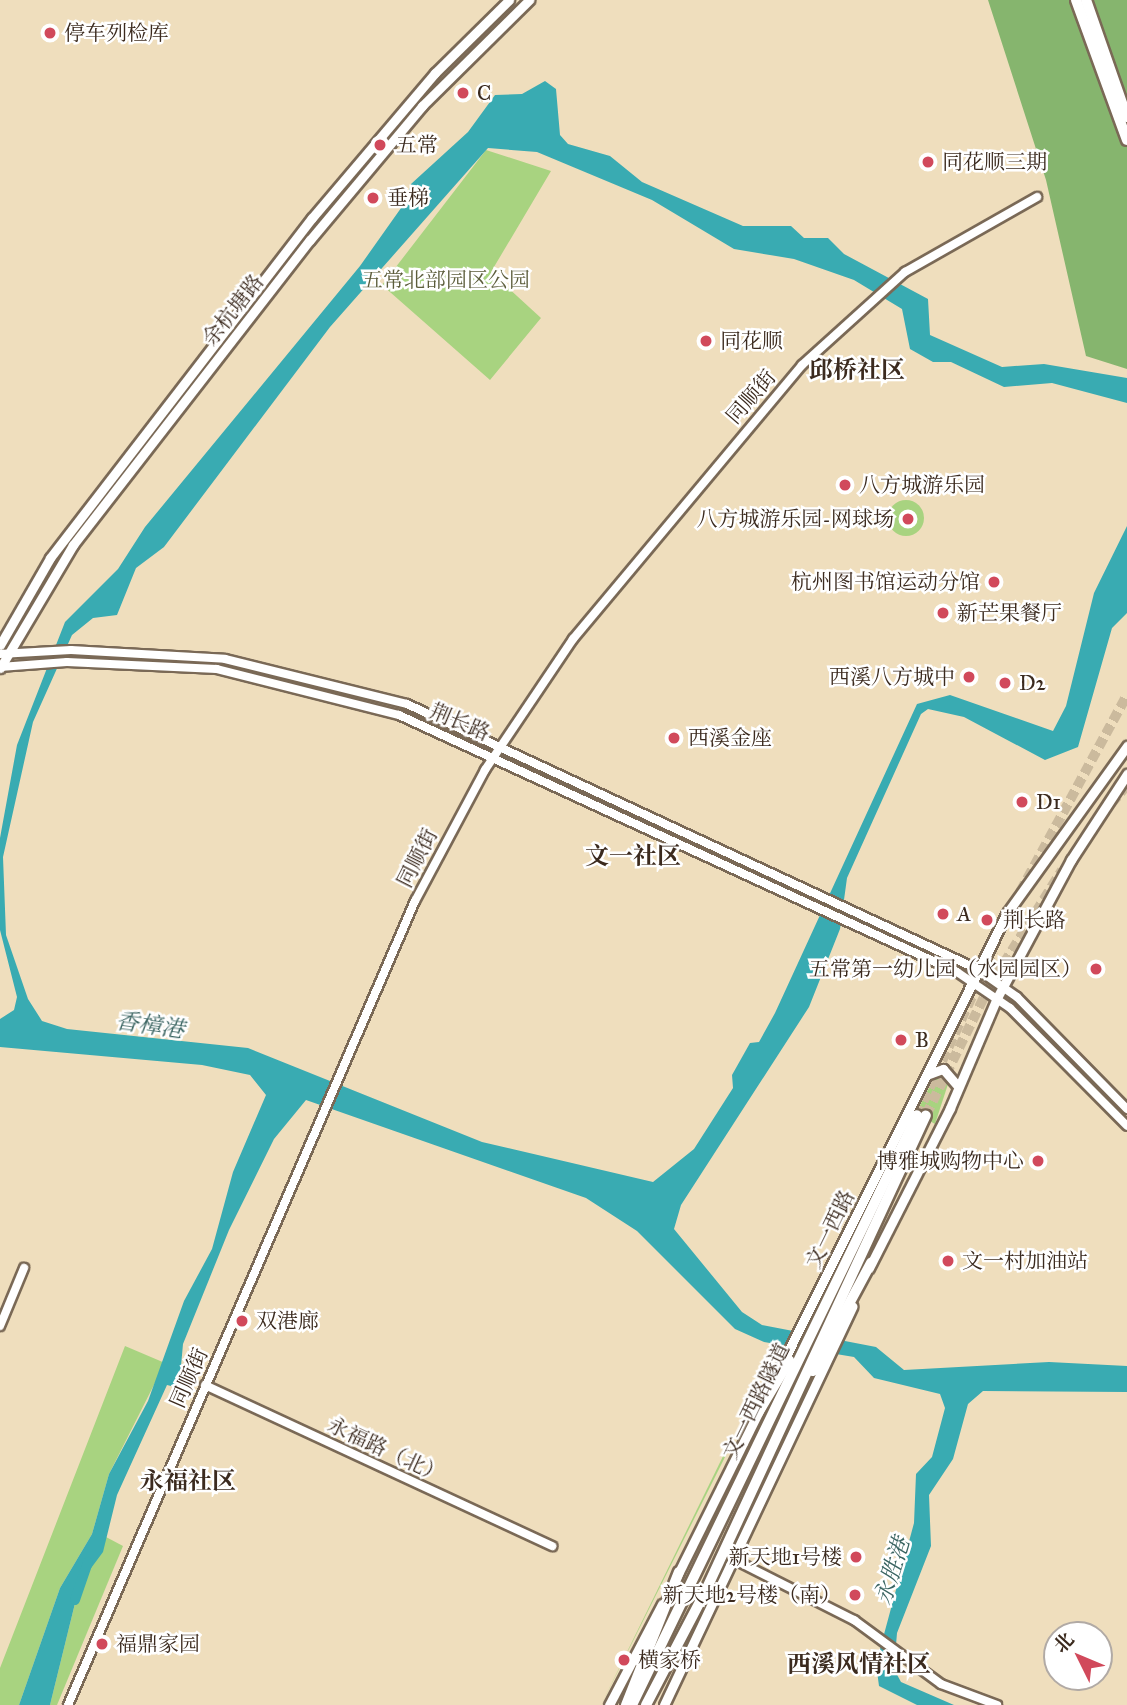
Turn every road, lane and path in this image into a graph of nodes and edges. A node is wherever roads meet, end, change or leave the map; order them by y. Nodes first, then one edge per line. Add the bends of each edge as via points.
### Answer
1 (509, 0) edge
2 (529, 0) edge
3 (1076, 0) edge
4 (1086, 0) edge
5 (1127, 117) edge
6 (1127, 140) edge
7 (1037, 197) dead end
8 (0, 645) edge
9 (3, 654) edge
10 (0, 668) edge
11 (1127, 738) edge
12 (502, 745) junction
13 (1127, 746) edge
14 (495, 756) junction
15 (1113, 764) junction
16 (1127, 774) edge
17 (977, 969) junction
18 (972, 981) junction
19 (1004, 986) junction
20 (997, 998) junction
21 (927, 1076) junction
22 (957, 1084) junction
23 (1127, 1109) edge
24 (1127, 1126) edge
25 (871, 1263) joint
26 (24, 1268) dead end
27 (0, 1326) edge
28 (820, 1328) junction
29 (795, 1352) junction
30 (819, 1364) junction
31 (205, 1385) junction
32 (758, 1413) joint
33 (552, 1546) dead end
34 (733, 1559) junction
35 (679, 1572) junction
36 (665, 1667) junction
37 (68, 1705) edge
38 (609, 1705) edge
39 (626, 1705) edge
40 (632, 1705) edge
41 (646, 1705) edge
42 (652, 1705) edge
43 (664, 1705) edge
44 (997, 1705) edge

1 - 8 main road, 余杭塘路 via 435,73 300,233 50,558
2 - 9 main road, 余杭塘路 via 422,106 310,240 72,545
3 - 6 highway
4 - 5 highway
7 - 12 street, 同顺街 via 905,272 802,365 573,639
9 - 10 main road, 余杭塘路
9 - 12 street, 荆长路 via 71,650 225,659 304,674 407,704
10 - 14 street, 荆长路 via 67,662 217,669 296,684 399,715
11 - 15 street
12 - 14 street, 同顺街
12 - 17 street, 荆长路
13 - 15 main road, 文一西路
14 - 18 street, 荆长路
14 - 31 street, 同顺街 via 415,901
15 - 17 main road, 文一西路 via 1033,870
16 - 19 main road via 1071,860
17 - 18 main road, 文一西路
17 - 19 street
18 - 20 street
18 - 21 main road, 文一西路
19 - 20 main road
19 - 23 street
20 - 22 main road
20 - 24 street
21 - 22 main road via 943,1069
21 - 28 main road, 文一西路
22 - 25 main road
25 - 28 highway
26 - 27 street
28 - 28 highway, 文一西路隧道 via 921,1115 827,1299
28 - 29 highway, 文一西路隧道
28 - 30 highway, 文一西路隧道
28 - 30 main road, 文一西路
29 - 32 highway
29 - 40 highway, 文一西路隧道
30 - 34 main road, 文一西路
30 - 36 highway, 文一西路隧道
31 - 33 street, 永福路（北）
31 - 37 street, 同顺街
32 - 35 main road
34 - 43 main road, 文一西路
34 - 44 street via 876,1635 941,1684
35 - 38 main road
35 - 39 highway
36 - 41 highway, 文一西路隧道
36 - 42 highway

